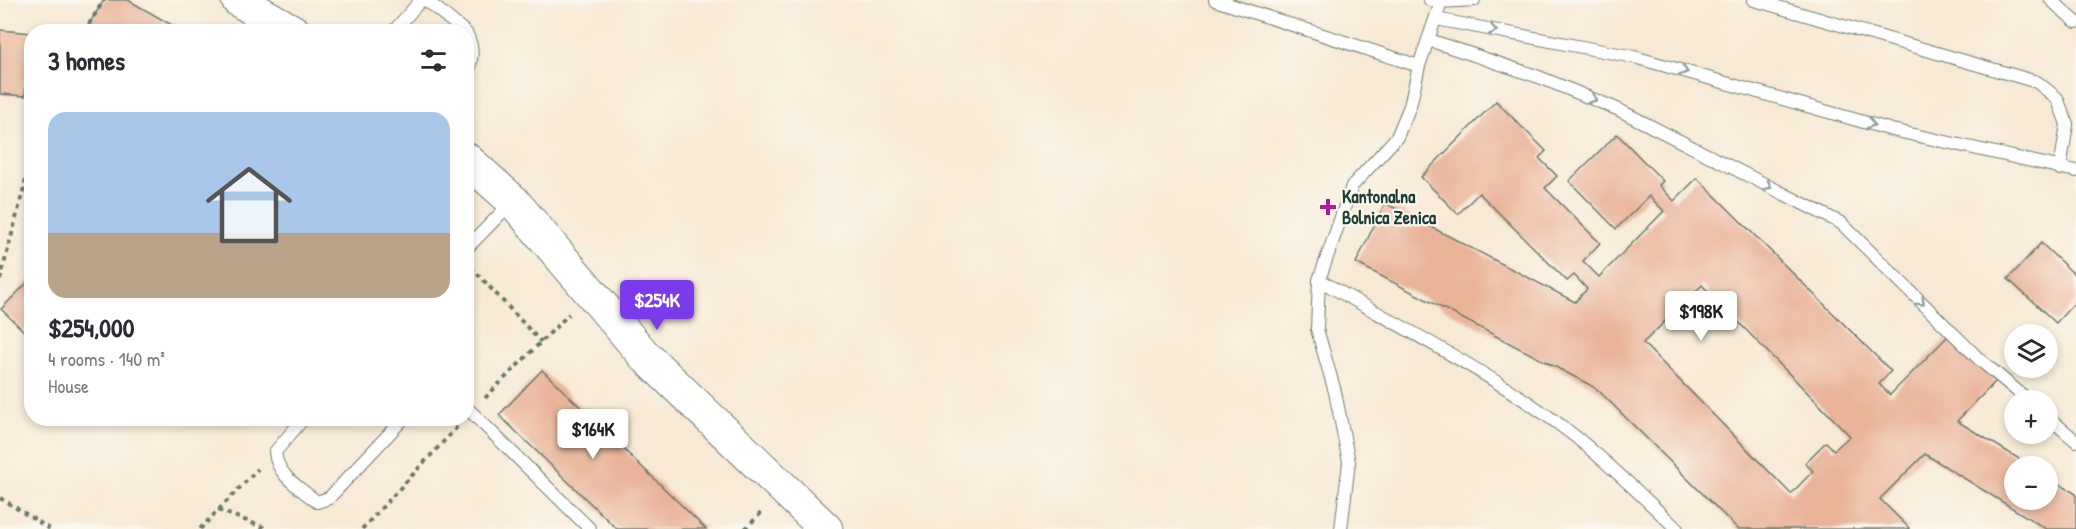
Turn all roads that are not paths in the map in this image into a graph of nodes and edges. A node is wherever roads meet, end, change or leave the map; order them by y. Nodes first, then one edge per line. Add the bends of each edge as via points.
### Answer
1 (238, 0) edge
2 (421, 0) edge
3 (426, 0) edge
4 (1215, 0) edge
5 (1474, 0) edge
6 (1754, 0) edge
7 (2051, 0) edge
8 (1435, 1) edge
9 (280, 19) edge
10 (1436, 19) junction
11 (2076, 22) edge
12 (400, 24) edge
13 (456, 24) edge
14 (1429, 40) junction
15 (1419, 66) junction
16 (474, 166) edge
17 (2060, 169) junction
18 (2076, 171) edge
19 (513, 201) junction
20 (474, 241) edge
21 (1319, 280) junction
22 (2016, 390) edge
23 (474, 419) edge
24 (297, 426) edge
25 (396, 426) edge
26 (2058, 426) edge
27 (2076, 441) edge
28 (591, 529) edge
29 (826, 529) edge
30 (1341, 529) edge
31 (1677, 529) edge

1 - 9 main road
2 - 12 lane
3 - 13 lane
4 - 15 lane
5 - 8 lane
6 - 17 lane via 2037,82 2057,99 2067,124
7 - 11 lane
8 - 10 lane
10 - 14 lane
10 -> 17 lane via 1634,57 1892,130
14 - 15 lane
14 -> 22 lane via 1539,77 1617,109 1841,223 1980,360
15 - 21 lane via 1410,106 1397,137 1352,186
16 - 19 main road
17 - 18 lane
19 - 20 lane
19 - 29 main road via 644,355
21 - 30 lane via 1317,329 1349,462
21 - 31 lane via 1533,406 1574,436
23 - 28 lane
24 - 25 lane via 275,452 276,462 281,472 317,502 323,502
26 - 27 lane

